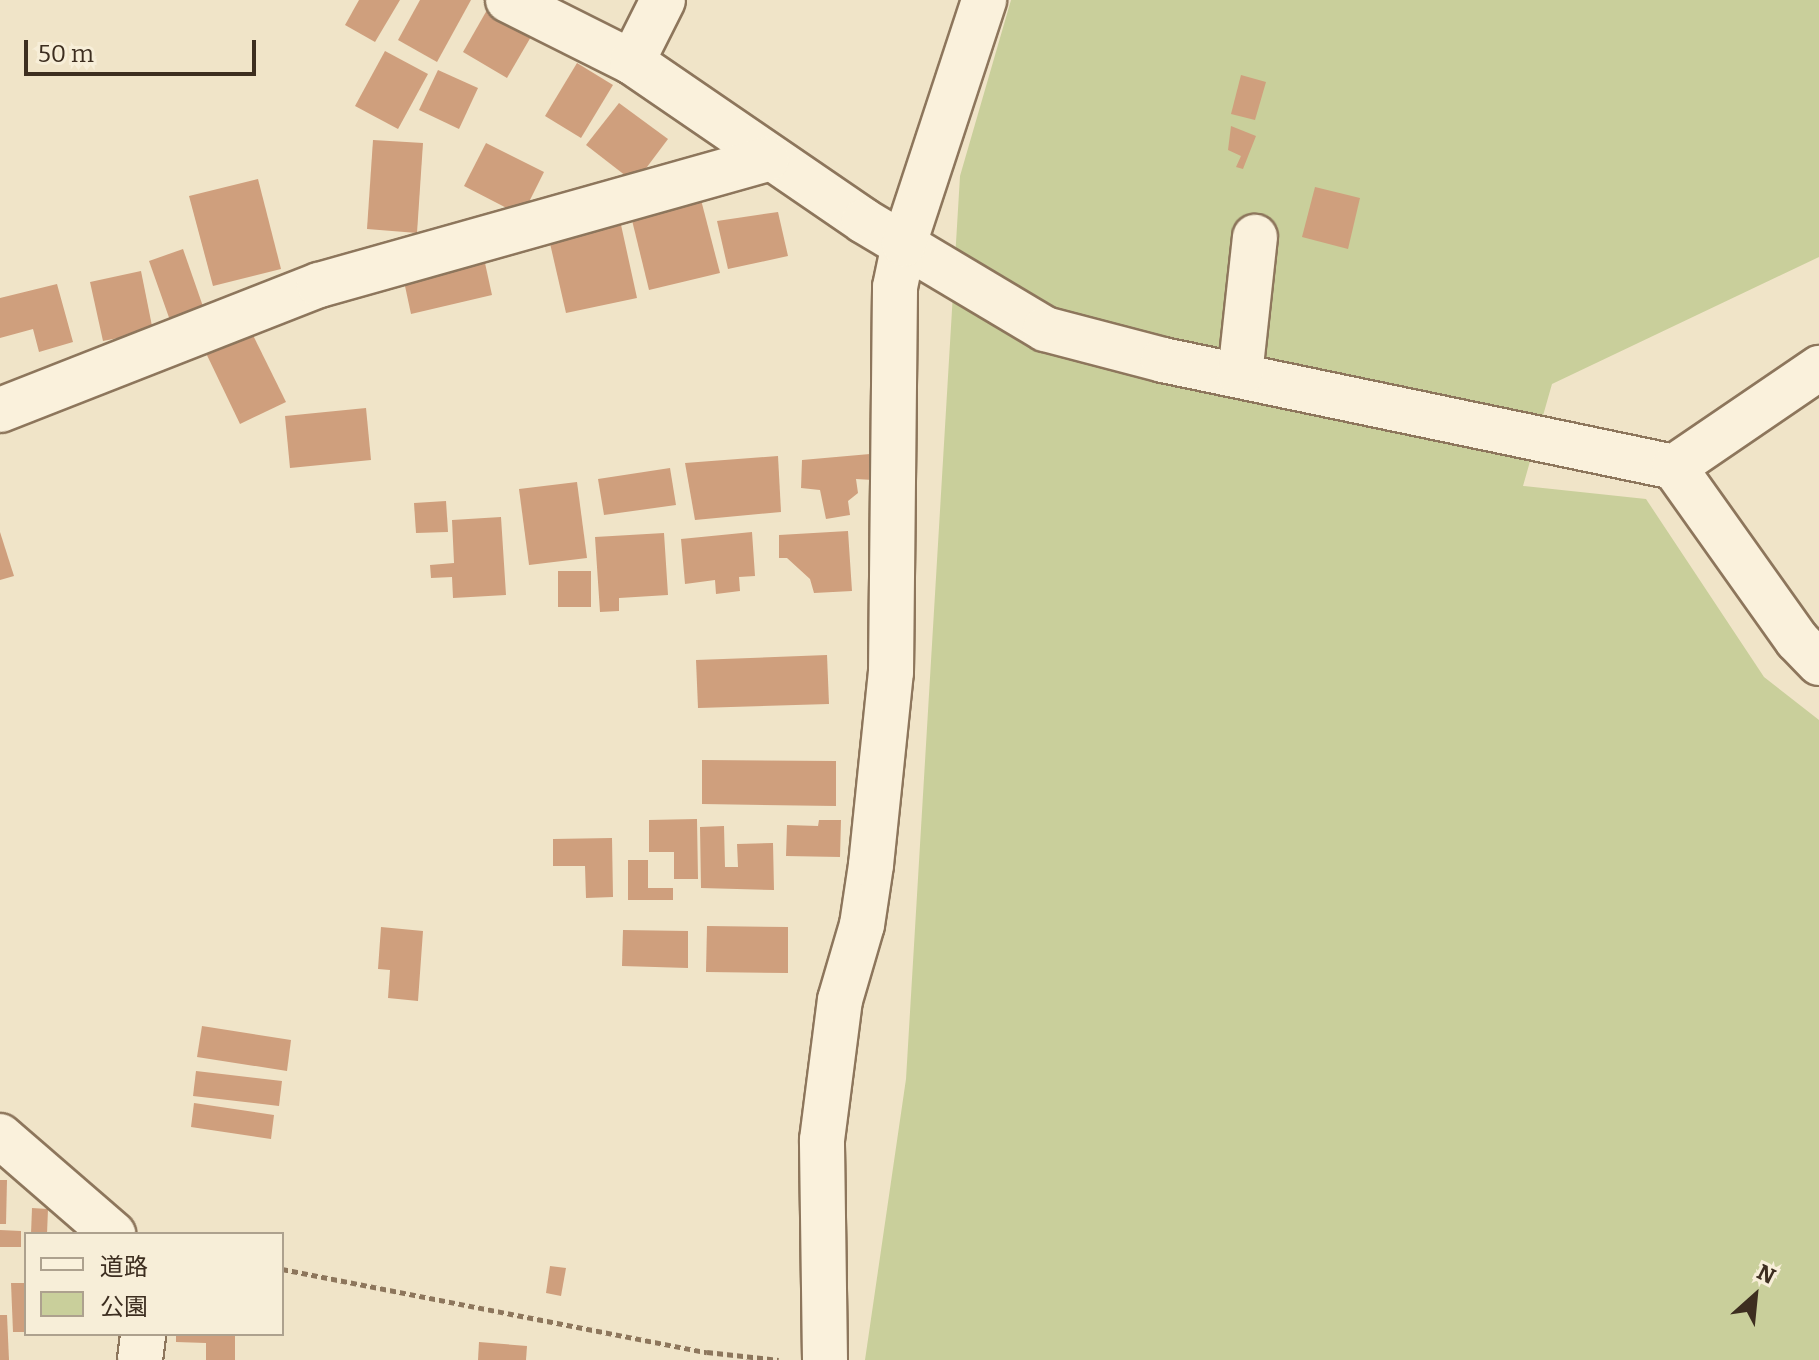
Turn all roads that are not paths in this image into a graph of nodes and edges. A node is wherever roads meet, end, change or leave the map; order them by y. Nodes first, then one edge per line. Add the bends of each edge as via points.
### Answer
1 (508, 0) edge
2 (663, 0) edge
3 (984, 0) edge
4 (632, 62) junction
5 (767, 159) junction
6 (1255, 237) dead end
7 (904, 244) junction
8 (1819, 368) edge
9 (1240, 375) junction
10 (0, 410) edge
11 (1674, 467) junction
12 (1819, 663) edge
13 (0, 1136) edge
14 (111, 1232) edge
15 (143, 1336) edge
16 (140, 1360) edge
17 (825, 1360) edge

1 - 4 street
2 - 4 street
3 - 7 street
4 - 5 street
5 - 7 street
5 - 10 street via 319,285
6 - 9 street
7 - 9 street via 1045,329
7 - 17 street via 895,287 891,672 884,778 862,925 840,1000 822,1140
8 - 11 street
9 - 11 street
11 - 12 street via 1797,640
13 - 14 street
15 - 16 street

